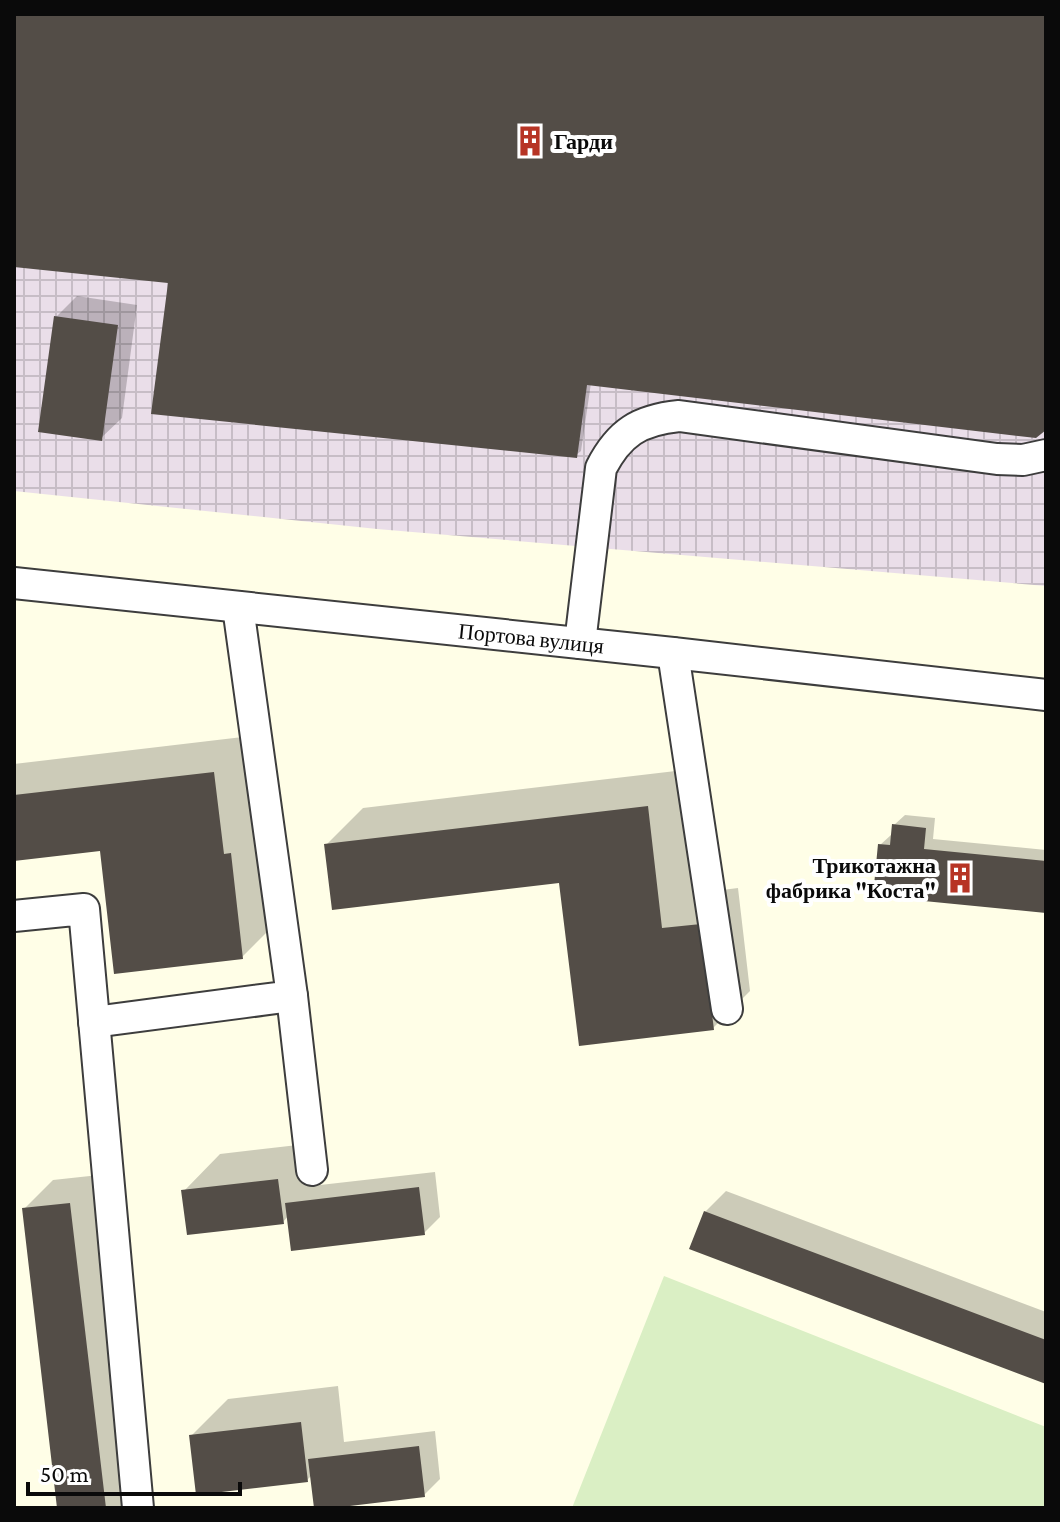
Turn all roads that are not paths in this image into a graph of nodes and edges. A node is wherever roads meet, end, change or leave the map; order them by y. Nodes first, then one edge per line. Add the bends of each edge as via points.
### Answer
1 (1046, 455) edge
2 (14, 583) edge
3 (238, 607) junction
4 (580, 643) junction
5 (673, 653) junction
6 (1046, 695) edge
7 (14, 916) edge
8 (292, 996) junction
9 (727, 1009) dead end
10 (94, 1022) junction
11 (312, 1170) dead end
12 (138, 1508) edge

1 - 4 street via 997,459 679,416 640,425 610,450 601,468
2 - 3 street, Портова вулиця
3 - 4 street, Портова вулиця
3 - 8 street
4 - 5 street, Портова вулиця
5 - 6 street, Портова вулиця
5 - 9 street
7 - 10 street via 84,909
8 - 10 street
8 - 11 street
10 - 12 street

